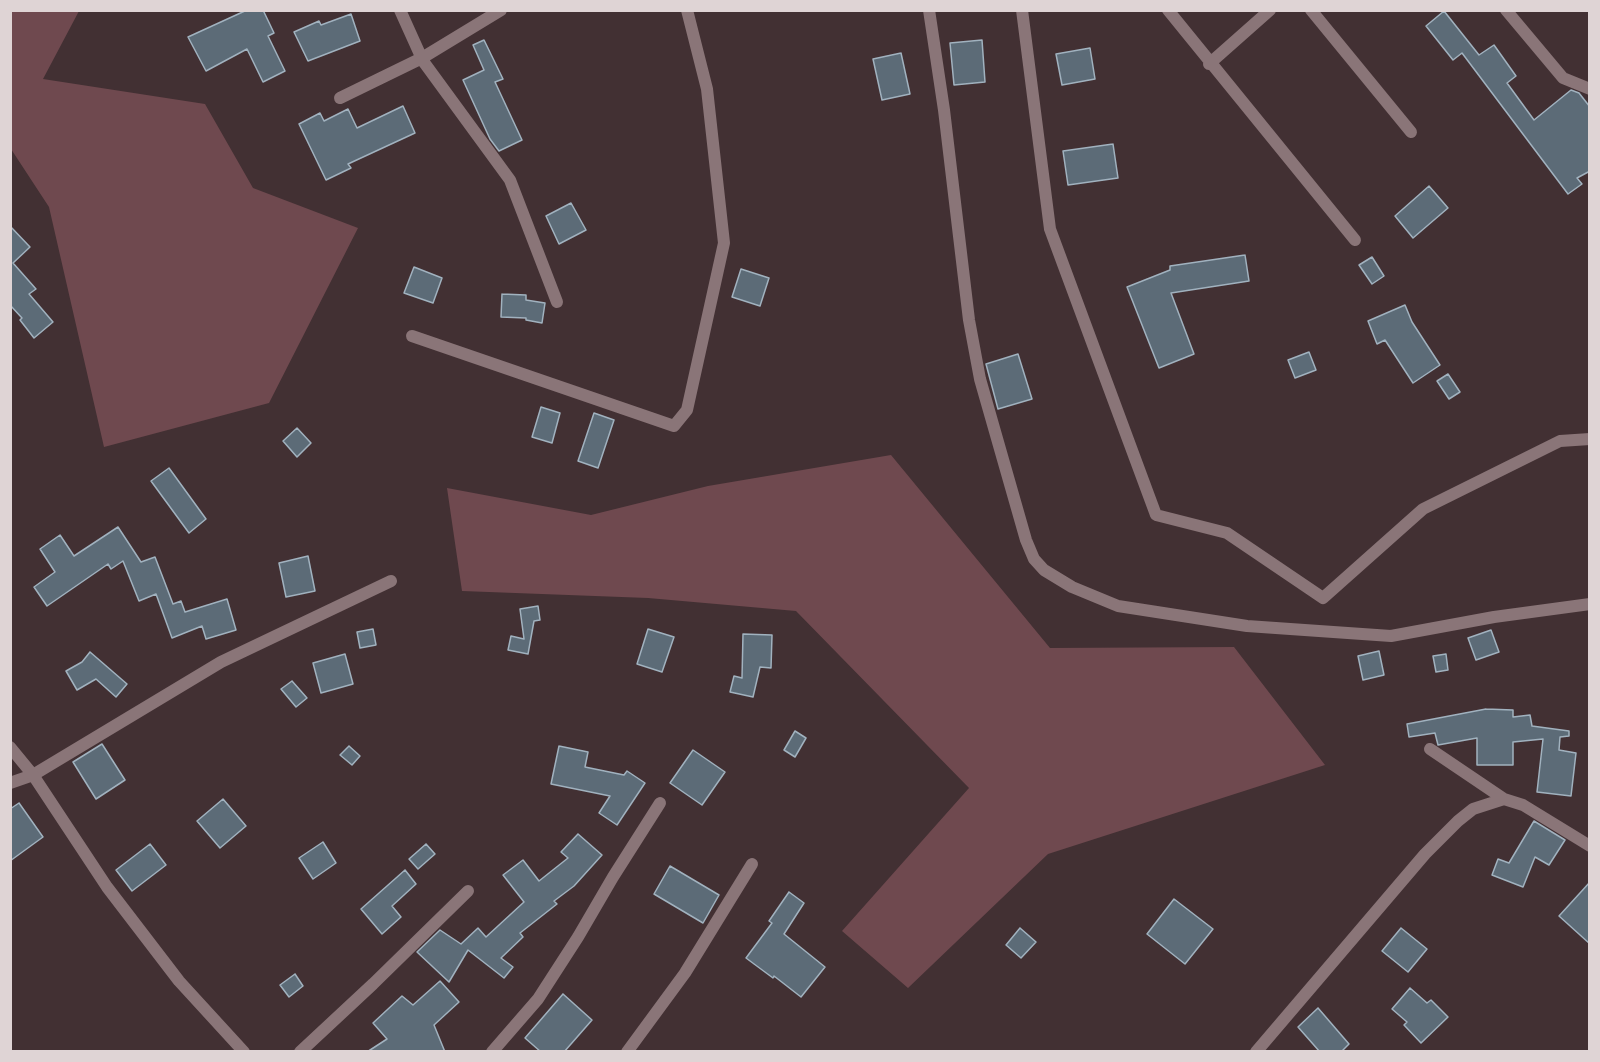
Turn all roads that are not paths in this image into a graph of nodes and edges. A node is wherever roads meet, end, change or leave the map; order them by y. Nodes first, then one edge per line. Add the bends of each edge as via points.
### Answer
1 (400, 10) edge
2 (501, 10) edge
3 (687, 10) edge
4 (929, 10) edge
5 (1022, 10) edge
6 (1168, 10) edge
7 (1270, 10) edge
8 (1311, 10) edge
9 (1506, 10) edge
10 (422, 58) junction
11 (1210, 63) junction
12 (1590, 89) edge
13 (340, 98) dead end
14 (1410, 132) dead end
15 (1355, 240) dead end
16 (557, 302) dead end
17 (412, 336) dead end
18 (1590, 439) edge
19 (391, 581) dead end
20 (1590, 604) edge
21 (10, 747) edge
22 (1430, 749) dead end
23 (33, 775) junction
24 (10, 783) edge
25 (1504, 799) junction
26 (660, 803) dead end
27 (1590, 846) edge
28 (752, 864) dead end
29 (468, 891) dead end
30 (244, 1052) edge
31 (300, 1052) edge
32 (492, 1052) edge
33 (627, 1052) edge
34 (1256, 1052) edge

1 - 10 street
2 - 10 street
3 - 17 street via 707,89 724,243 687,410 674,426
4 - 20 street via 980,380 1026,540 1044,570 1072,587 1118,606 1247,626 1391,636
5 - 18 street via 1050,229 1156,515 1227,533 1323,598 1423,509 1560,441
6 - 11 street
7 - 11 street
8 - 14 street
9 - 12 street via 1563,78
10 - 13 street
10 - 16 street via 510,180
11 - 15 street
19 - 23 street via 221,662
21 - 23 street
22 - 25 street
23 - 24 street
23 - 30 street via 114,897 179,981
25 - 27 street via 1523,805
25 - 34 street via 1473,809 1425,854
26 - 32 street via 538,999
28 - 33 street via 685,973
29 - 31 street

